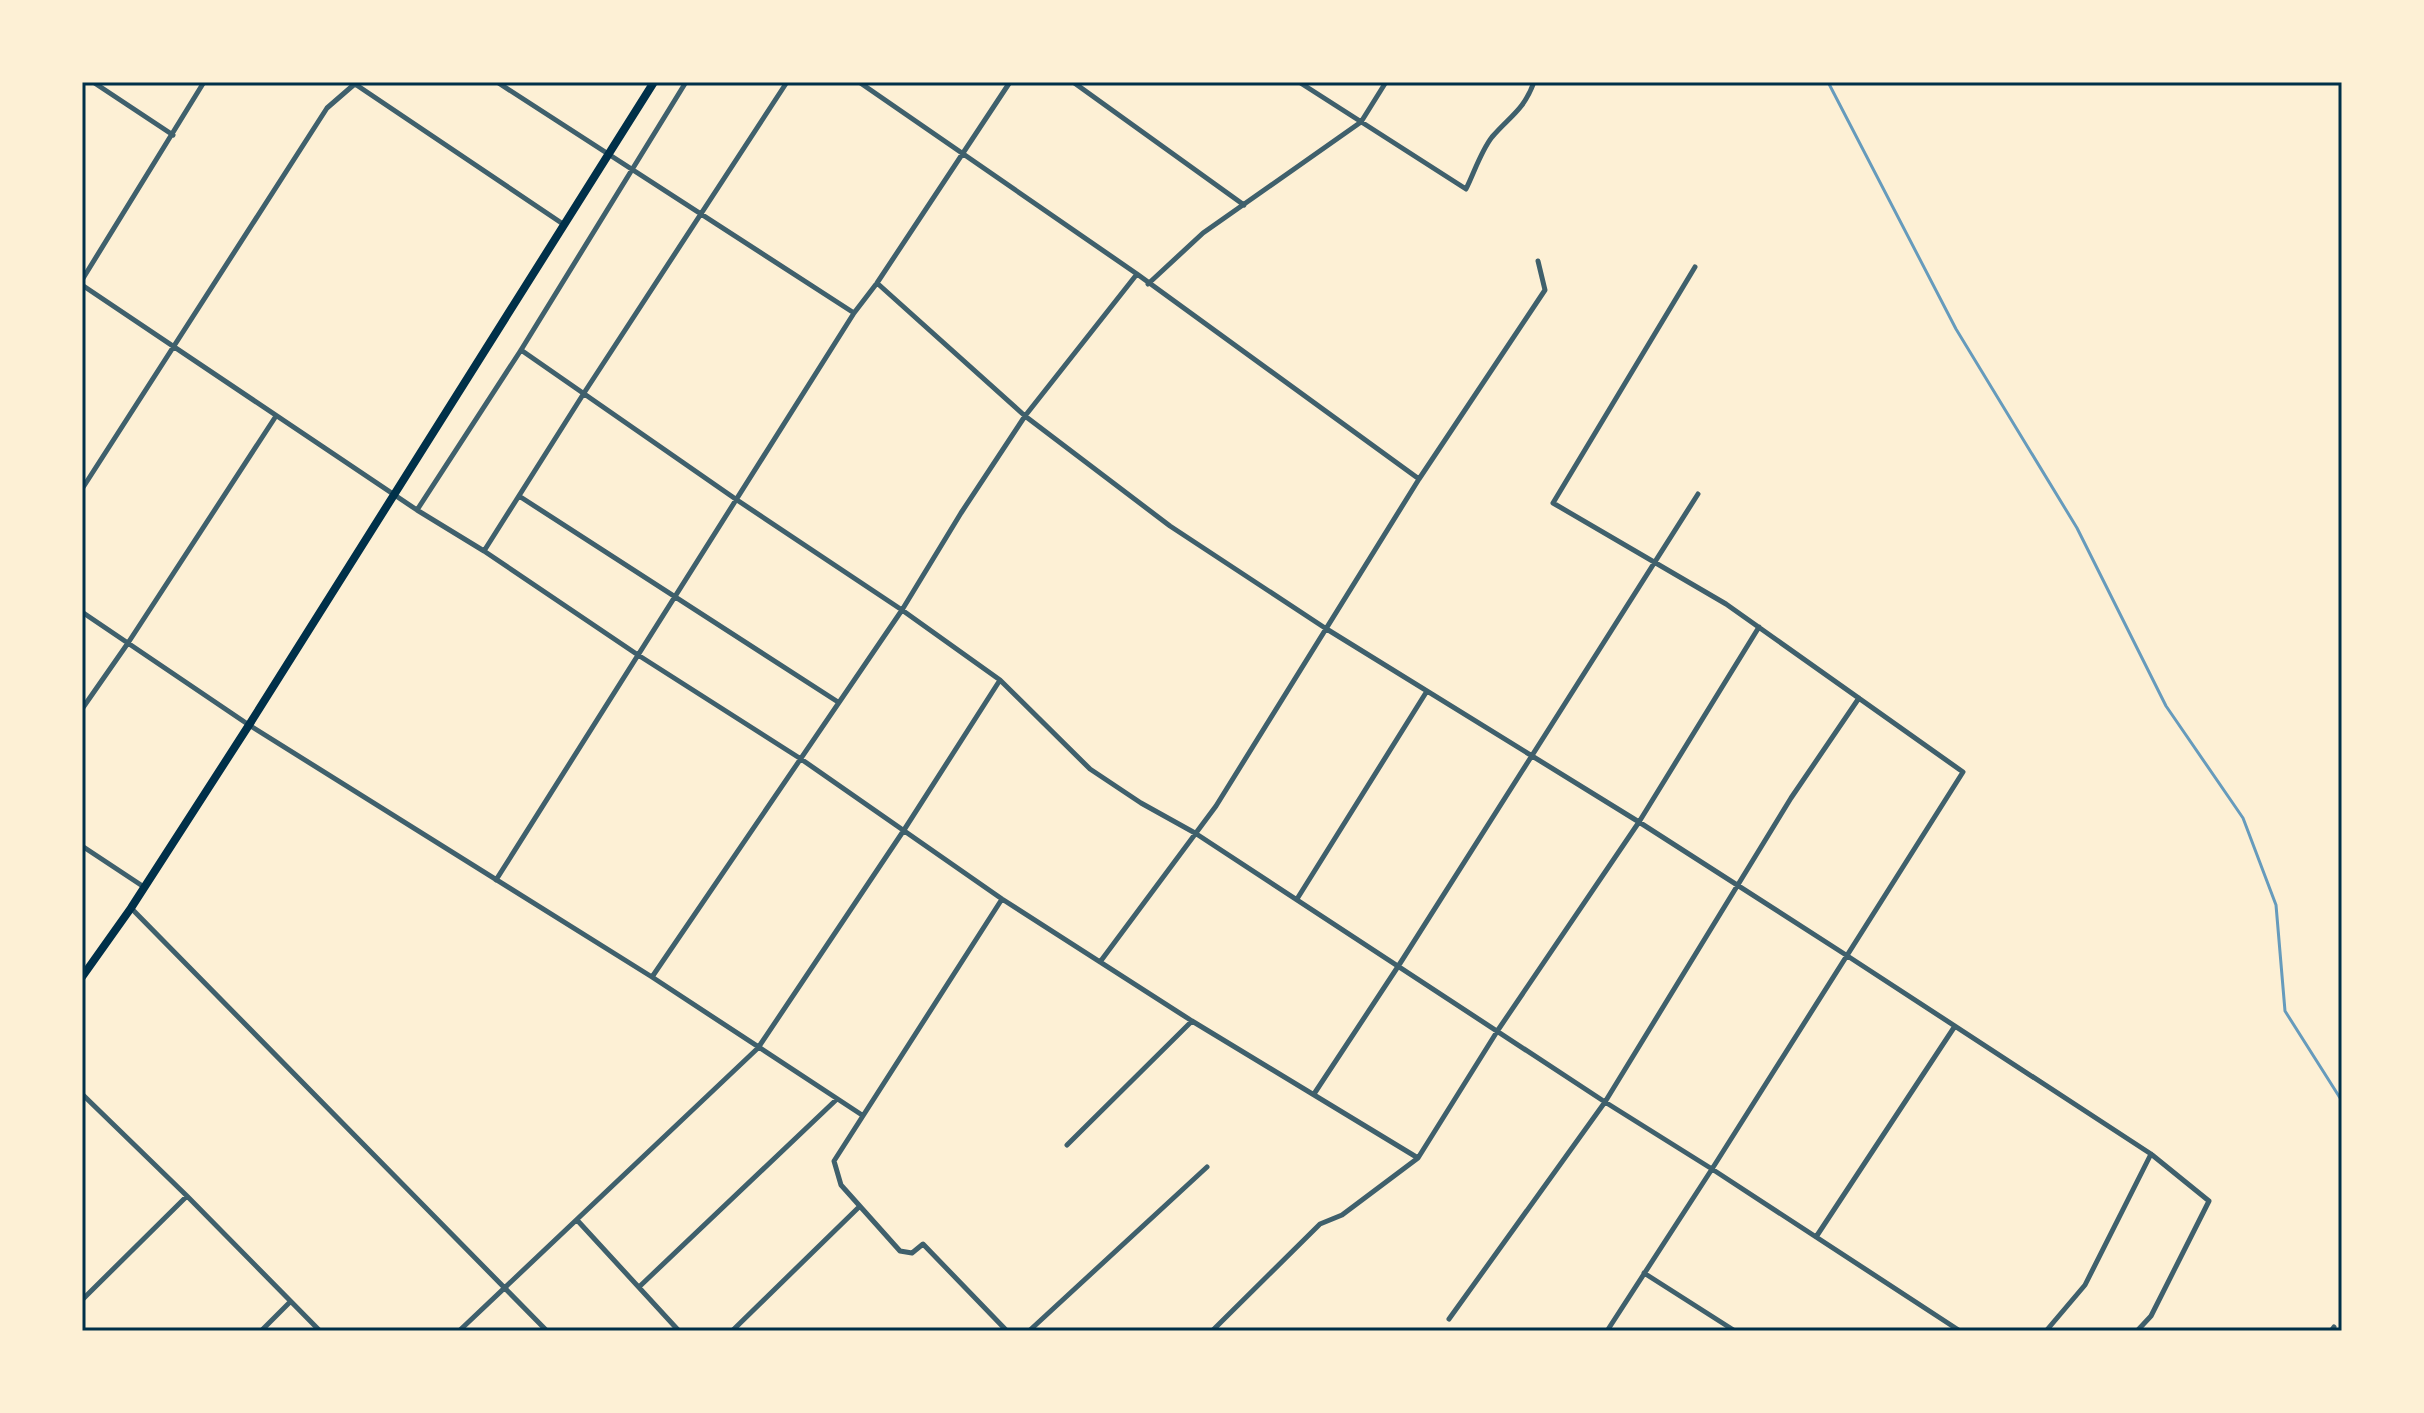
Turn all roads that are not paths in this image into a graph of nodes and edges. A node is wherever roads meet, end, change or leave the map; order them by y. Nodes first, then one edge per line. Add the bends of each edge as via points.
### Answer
1 (93, 82) edge
2 (204, 82) edge
3 (497, 82) edge
4 (654, 82) edge
5 (686, 82) edge
6 (787, 82) edge
7 (859, 82) edge
8 (1010, 82) edge
9 (1073, 82) edge
10 (1299, 82) edge
11 (1386, 82) edge
12 (1534, 82) edge
13 (356, 83) edge
14 (1361, 122) junction
15 (173, 135) junction
16 (608, 152) junction
17 (964, 153) junction
18 (633, 169) junction
19 (1244, 205) junction
20 (700, 213) junction
21 (563, 224) junction
22 (1538, 261) dead end
23 (1695, 267) dead end
24 (1137, 274) junction
25 (82, 282) edge
26 (877, 283) junction
27 (1148, 284) junction
28 (854, 313) junction
29 (173, 348) junction
30 (521, 350) junction
31 (584, 393) junction
32 (276, 416) junction
33 (1025, 416) junction
34 (1419, 479) junction
35 (82, 489) edge
36 (393, 492) junction
37 (1698, 494) dead end
38 (519, 496) junction
39 (737, 500) junction
40 (417, 510) junction
41 (484, 551) junction
42 (1655, 561) junction
43 (674, 596) junction
44 (902, 610) junction
45 (82, 612) edge
46 (1759, 627) junction
47 (1325, 628) junction
48 (128, 643) junction
49 (638, 655) junction
50 (1000, 680) junction
51 (1427, 691) junction
52 (1859, 698) junction
53 (838, 702) junction
54 (82, 709) edge
55 (249, 725) junction
56 (1532, 756) junction
57 (801, 759) junction
58 (1639, 822) junction
59 (904, 830) junction
60 (1195, 833) junction
61 (82, 846) edge
62 (496, 880) junction
63 (1738, 885) junction
64 (144, 887) junction
65 (1002, 899) junction
66 (1297, 899) junction
67 (131, 908) junction
68 (1846, 955) junction
69 (1100, 962) junction
70 (1399, 965) junction
71 (82, 977) edge
72 (652, 977) junction
73 (1192, 1021) junction
74 (1955, 1026) junction
75 (1498, 1030) junction
76 (758, 1048) junction
77 (82, 1094) edge
78 (1314, 1094) junction
79 (837, 1099) junction
80 (1605, 1102) junction
81 (862, 1115) junction
82 (1067, 1145) dead end
83 (2151, 1154) junction
84 (1418, 1158) junction
85 (1207, 1167) dead end
86 (1712, 1169) junction
87 (187, 1196) junction
88 (859, 1207) junction
89 (577, 1220) junction
90 (1816, 1237) junction
91 (1644, 1273) junction
92 (639, 1287) junction
93 (506, 1288) junction
94 (82, 1300) edge
95 (290, 1302) junction
96 (1449, 1319) dead end
97 (261, 1331) edge
98 (320, 1331) edge
99 (459, 1331) edge
100 (547, 1331) edge
101 (679, 1331) edge
102 (732, 1331) edge
103 (1007, 1331) edge
104 (1029, 1331) edge
105 (1212, 1331) edge
106 (1607, 1331) edge
107 (1735, 1331) edge
108 (1960, 1331) edge
109 (2046, 1331) edge
110 (2137, 1331) edge

1 - 15 street
2 - 15 street
3 - 16 street
4 - 16 main road
5 - 18 street
6 - 20 street
7 - 17 street
8 - 17 street
9 - 19 street
10 - 14 street
11 - 14 street
12 - 14 street via 1528,98 1491,139 1466,189
13 - 21 street
13 - 29 street via 327,108
14 - 19 street
15 - 25 street
16 - 18 street
16 - 21 main road
17 - 24 street
17 - 26 street
18 - 20 street
18 - 30 street
19 - 27 street via 1203,233
20 - 28 street
20 - 31 street
21 - 36 main road
22 - 34 street via 1545,290
23 - 42 street via 1553,503
24 - 27 street
24 - 33 street
25 - 29 street
26 - 28 street
26 - 33 street
27 - 34 street
28 - 39 street
29 - 32 street
29 - 35 street
30 - 31 street
30 - 40 street
31 - 38 street
31 - 39 street
32 - 36 street
32 - 48 street
33 - 44 street
33 - 47 street via 1170,526
34 - 47 street
36 - 40 street
36 - 55 main road
37 - 42 street
38 - 41 street
38 - 43 street
39 - 43 street
39 - 44 street
40 - 41 street
41 - 49 street
42 - 46 street
42 - 56 street
43 - 49 street
43 - 53 street
44 - 50 street
44 - 53 street
45 - 48 street
46 - 52 street
46 - 58 street
47 - 51 street
47 - 60 street
48 - 54 street
48 - 55 street
49 - 57 street
49 - 62 street
50 - 59 street
50 - 60 street via 1090,769
51 - 56 street
51 - 66 street
52 - 63 street
52 - 68 street via 1963,772
53 - 57 street
55 - 62 street
55 - 64 main road
56 - 58 street
56 - 70 street
57 - 59 street
57 - 72 street
58 - 63 street
58 - 75 street
59 - 65 street
59 - 76 street
60 - 66 street
60 - 69 street
61 - 64 street
62 - 72 street
63 - 68 street
63 - 80 street
64 - 67 main road
65 - 69 street
65 - 81 street
66 - 70 street
67 - 71 main road
67 - 93 street
68 - 74 street
68 - 86 street
69 - 73 street
70 - 75 street
70 - 78 street
72 - 76 street
73 - 78 street
73 - 82 street
74 - 83 street
74 - 90 street
75 - 80 street
75 - 84 street
76 - 79 street
76 - 89 street
77 - 87 street
78 - 84 street
79 - 81 street
79 - 92 street
80 - 86 street
80 - 96 street
81 - 88 street via 834,1161 841,1185
83 - 109 street via 2085,1285
83 - 110 street via 2209,1201 2151,1316
84 - 105 street via 1342,1215 1320,1224
85 - 104 street
86 - 90 street
86 - 91 street
87 - 94 street
87 - 95 street
88 - 102 street
88 - 103 street via 900,1251 912,1253 923,1244
89 - 92 street
89 - 93 street
90 - 108 street
91 - 106 street
91 - 107 street
92 - 101 street
93 - 99 street
93 - 100 street
95 - 97 street
95 - 98 street

